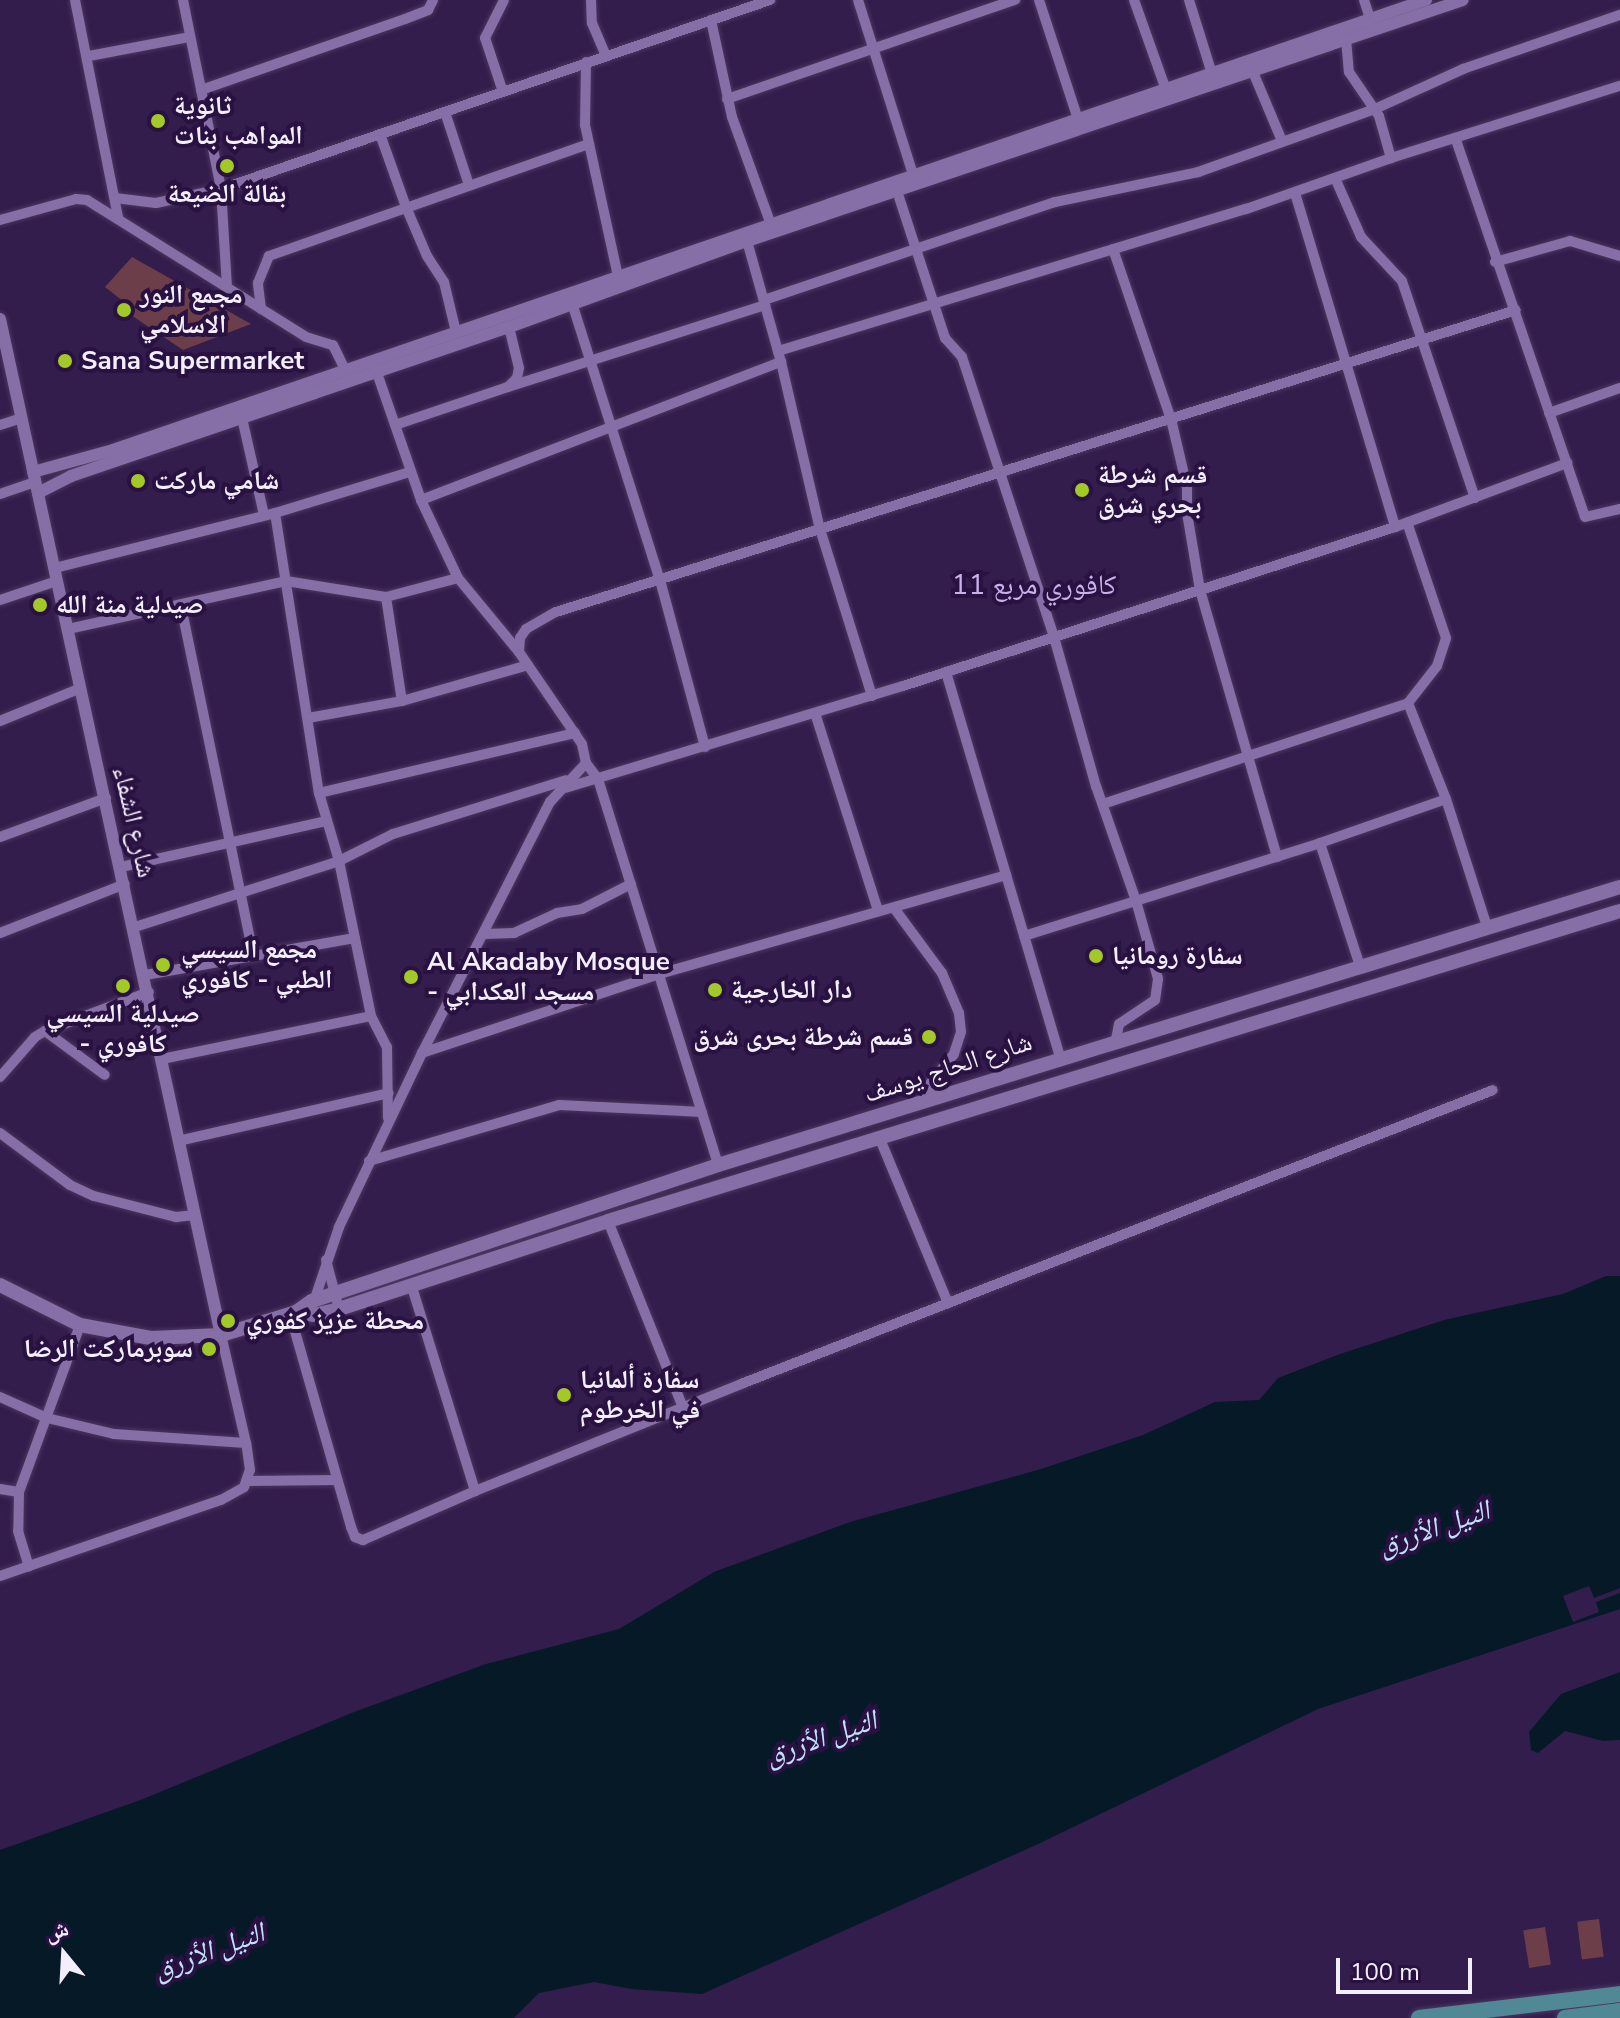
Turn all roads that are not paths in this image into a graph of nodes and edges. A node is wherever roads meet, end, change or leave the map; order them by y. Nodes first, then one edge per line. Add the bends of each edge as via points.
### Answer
1 (90, 0) edge
2 (183, 0) edge
3 (433, 0) edge
4 (504, 0) edge
5 (591, 0) edge
6 (770, 0) edge
7 (858, 0) edge
8 (1015, 0) edge
9 (1039, 0) edge
10 (1134, 0) edge
11 (1189, 0) edge
12 (1364, 0) edge
13 (1426, 0) edge
14 (1463, 0) edge
15 (76, 1) edge
16 (1620, 15) edge
17 (1370, 19) junction
18 (711, 20) junction
19 (1363, 34) junction
20 (190, 37) junction
21 (1346, 39) junction
22 (873, 47) junction
23 (89, 56) junction
24 (606, 56) junction
25 (586, 62) junction
26 (1253, 72) junction
27 (1212, 74) junction
28 (1620, 86) edge
29 (1204, 88) junction
30 (201, 90) junction
31 (1166, 90) junction
32 (503, 92) junction
33 (727, 99) junction
34 (1375, 109) junction
35 (445, 112) junction
36 (1078, 119) junction
37 (380, 134) junction
38 (1456, 140) junction
39 (1282, 141) junction
40 (589, 144) junction
41 (1391, 158) junction
42 (1335, 178) junction
43 (915, 179) junction
44 (469, 185) junction
45 (221, 189) junction
46 (897, 191) junction
47 (1295, 193) junction
48 (115, 198) junction
49 (406, 207) junction
50 (118, 218) junction
51 (0, 220) edge
52 (770, 222) junction
53 (747, 241) junction
54 (916, 249) junction
55 (1113, 249) junction
56 (1620, 256) edge
57 (1495, 262) junction
58 (618, 276) junction
59 (227, 287) junction
60 (572, 303) junction
61 (764, 303) junction
62 (934, 304) junction
63 (261, 309) junction
64 (1516, 310) junction
65 (0, 319) edge
66 (509, 327) junction
67 (456, 332) junction
68 (1422, 338) junction
69 (780, 356) junction
70 (591, 362) junction
71 (1344, 363) junction
72 (345, 370) junction
73 (376, 370) junction
74 (508, 387) junction
75 (1620, 388) edge
76 (230, 408) junction
77 (1549, 413) junction
78 (21, 418) junction
79 (242, 418) junction
80 (1171, 419) junction
81 (0, 425) edge
82 (395, 425) junction
83 (609, 427) junction
84 (1567, 463) junction
85 (410, 472) junction
86 (998, 474) junction
87 (35, 482) junction
88 (0, 494) edge
89 (1475, 498) junction
90 (421, 500) junction
91 (1620, 509) edge
92 (270, 514) junction
93 (1407, 522) junction
94 (1395, 527) junction
95 (820, 529) junction
96 (56, 575) junction
97 (458, 578) junction
98 (660, 580) junction
99 (286, 581) junction
100 (1200, 590) junction
101 (386, 597) junction
102 (0, 600) edge
103 (181, 606) junction
104 (68, 629) junction
105 (1054, 637) junction
106 (519, 652) junction
107 (528, 665) junction
108 (946, 672) junction
109 (81, 688) junction
110 (872, 696) junction
111 (402, 701) junction
112 (1408, 703) junction
113 (815, 713) junction
114 (308, 718) junction
115 (0, 721) edge
116 (575, 733) junction
117 (705, 747) junction
118 (1247, 757) junction
119 (586, 763) junction
120 (575, 777) junction
121 (598, 779) junction
122 (559, 789) junction
123 (319, 793) junction
124 (106, 798) junction
125 (1446, 799) junction
126 (1103, 804) junction
127 (327, 821) junction
128 (0, 837) edge
129 (1320, 843) junction
130 (230, 844) junction
131 (1277, 857) junction
132 (339, 861) junction
133 (121, 867) junction
134 (1006, 875) junction
135 (125, 884) junction
136 (631, 884) junction
137 (1620, 887) edge
138 (241, 895) junction
139 (1136, 901) junction
140 (894, 908) junction
141 (878, 911) junction
142 (1620, 911) edge
143 (135, 927) junction
144 (1487, 927) junction
145 (0, 933) edge
146 (485, 934) junction
147 (1024, 936) junction
148 (355, 938) junction
149 (253, 955) junction
150 (1360, 966) junction
151 (659, 974) junction
152 (145, 975) junction
153 (149, 992) junction
154 (371, 1016) junction
155 (45, 1031) junction
156 (1116, 1040) junction
157 (422, 1053) junction
158 (1060, 1058) junction
159 (162, 1059) junction
160 (105, 1075) dead end
161 (0, 1077) edge
162 (1493, 1090) dead end
163 (389, 1093) junction
164 (928, 1100) junction
165 (702, 1112) junction
166 (936, 1122) junction
167 (388, 1123) junction
168 (1, 1137) edge
169 (880, 1139) junction
170 (178, 1141) junction
171 (369, 1161) junction
172 (718, 1165) junction
173 (195, 1215) junction
174 (608, 1221) junction
175 (326, 1258) junction
176 (411, 1284) junction
177 (0, 1285) edge
178 (336, 1302) junction
179 (948, 1303) junction
180 (313, 1308) junction
181 (293, 1313) junction
182 (80, 1325) junction
183 (221, 1335) junction
184 (0, 1397) edge
185 (683, 1408) junction
186 (47, 1418) junction
187 (246, 1443) junction
188 (337, 1480) junction
189 (248, 1481) junction
190 (0, 1489) edge
191 (475, 1491) junction
192 (19, 1492) junction
193 (29, 1566) junction
194 (0, 1576) edge
195 (1620, 1994) edge
196 (1620, 2011) edge
197 (1516, 2012) edge
198 (1419, 2018) edge
199 (1565, 2018) edge

1 - 15 street
2 - 20 street
3 - 30 street via 428,10 405,19
4 - 32 street via 485,38
5 - 24 street via 590,15
6 - 18 street
7 - 22 street
8 - 22 street
9 - 36 street
10 - 31 street
11 - 27 street
12 - 17 street
13 - 17 street
14 - 19 street
15 - 23 street
16 - 34 street via 1463,69
17 - 19 street
17 - 27 street
18 - 24 street
18 - 33 street
19 - 21 street
20 - 23 street
20 - 30 street
21 - 26 street
21 - 34 street via 1349,72
22 - 33 street
22 - 43 street
23 - 48 street
24 - 25 street
25 - 32 street
25 - 40 street
26 - 29 street
26 - 39 street
27 - 29 street
27 - 31 street
28 - 38 street
29 - 43 street
30 - 45 street
31 - 36 street
32 - 35 street
33 - 52 street
34 - 39 street
34 - 41 street
35 - 37 street
35 - 44 street
36 - 43 street
37 - 45 street
37 - 49 street
38 - 41 street
38 - 57 street
39 - 54 street via 1198,172 1055,202
40 - 44 street
40 - 58 street
41 - 42 street
42 - 47 street
42 - 68 street via 1361,237 1402,281
43 - 46 street
43 - 52 street
44 - 49 street
45 - 48 street via 156,203
45 - 59 street
46 - 53 street
46 - 54 street
47 - 55 street
47 - 71 street
48 - 50 street
49 - 63 street via 269,256 258,283
49 - 67 street via 444,282
50 - 51 street via 76,199
50 - 59 street
52 - 58 street
53 - 60 street
53 - 61 street
54 - 61 street
54 - 62 street
55 - 62 street
55 - 80 street
56 - 57 street via 1570,241
57 - 64 street
58 - 67 street
59 - 63 street
60 - 66 street
60 - 70 street
61 - 69 street
61 - 70 street
62 - 69 street
62 - 86 street via 945,338 962,357
63 - 72 street via 306,337 333,345
64 - 68 street
64 - 77 street
65 - 78 street, شارع الشفاء
66 - 73 street
66 - 74 street via 519,368
67 - 72 street
68 - 71 street
68 - 89 street
69 - 83 street
69 - 95 street
70 - 74 street
70 - 83 street
71 - 80 street
71 - 94 street
72 - 76 street
73 - 79 street
73 - 82 street
74 - 82 street
75 - 77 street
76 - 79 street
76 - 87 street
77 - 84 street
78 - 81 street
78 - 87 street, شارع الشفاء
79 - 87 street via 71,476
79 - 92 street
80 - 86 street
80 - 100 street via 1187,487
82 - 85 street
83 - 90 street
83 - 98 street
84 - 89 street
84 - 91 street via 1585,517
85 - 90 street
85 - 92 street
86 - 95 street
86 - 105 street
87 - 88 street
87 - 96 street, شارع الشفاء
89 - 93 street
90 - 97 street
92 - 96 street
92 - 99 street
93 - 94 street
93 - 112 street via 1446,638 1437,666
94 - 100 street
95 - 98 street
95 - 110 street
96 - 102 street
96 - 104 street, شارع الشفاء
97 - 101 street
97 - 106 street
98 - 106 street via 538,619 520,638
98 - 117 street
99 - 101 street
99 - 103 street
99 - 114 street
100 - 105 street
100 - 118 street
101 - 111 street
103 - 104 street
103 - 130 street
104 - 109 street, شارع الشفاء
105 - 108 street
105 - 126 street
106 - 107 street
107 - 111 street
107 - 116 street
108 - 110 street
108 - 134 street
109 - 115 street
109 - 124 street, شارع الشفاء
110 - 113 street
111 - 114 street
112 - 118 street
112 - 125 street
113 - 117 street
113 - 141 street
114 - 123 street
116 - 119 street
116 - 123 street
117 - 121 street
118 - 126 street
118 - 131 street
119 - 120 street
119 - 121 street
120 - 122 street
120 - 132 street via 393,834
121 - 122 street
121 - 136 street
122 - 146 street
123 - 127 street
124 - 128 street
124 - 133 street, شارع الشفاء
125 - 129 street
125 - 144 street
126 - 139 street
127 - 130 street
127 - 132 street
129 - 131 street
129 - 150 street
130 - 133 street
130 - 138 street
131 - 139 street
132 - 138 street
132 - 148 street
133 - 135 street, شارع الشفاء
134 - 140 street
134 - 147 street
135 - 143 street, شارع الشفاء
135 - 145 street
136 - 146 street via 582,909 557,913 514,933
136 - 151 street
137 - 144 main road, شارع الحاج يوسف
138 - 143 street
138 - 149 street
139 - 147 street
139 - 156 street via 1159,991 1155,1000 1119,1024
140 - 141 street
140 - 164 street via 942,973 959,1013 961,1032 954,1054 931,1082
141 - 151 street
142 - 166 main road, شارع الحاج يوسف
143 - 152 street, شارع الشفاء
144 - 150 main road, شارع الحاج يوسف
146 - 157 street
147 - 158 street
148 - 149 street
148 - 154 street
149 - 152 street
150 - 156 main road, شارع الحاج يوسف
151 - 157 street
151 - 165 street
152 - 153 street, شارع الشفاء
153 - 155 street
153 - 159 street, شارع الشفاء
154 - 159 street
154 - 163 street via 387,1047
155 - 160 street
155 - 161 street
156 - 158 main road, شارع الحاج يوسف
157 - 167 street
158 - 164 main road, شارع الحاج يوسف
159 - 170 street, شارع الشفاء
162 - 179 street
163 - 167 street
163 - 170 street
164 - 166 main road
164 - 172 main road, شارع الحاج يوسف
165 - 171 street via 573,1103
165 - 172 street
166 - 169 main road, شارع الحاج يوسف
167 - 171 street
168 - 173 street via 94,1196 176,1217
169 - 174 main road, شارع الحاج يوسف
169 - 179 street
170 - 173 street, شارع الشفاء
171 - 175 street
172 - 178 main road, شارع الحاج يوسف
173 - 183 street, شارع الشفاء
174 - 176 main road, شارع الحاج يوسف
174 - 185 street
175 - 178 street
175 - 180 street
176 - 178 main road, شارع الحاج يوسف
176 - 191 street
177 - 182 main road, شارع الحاج يوسف
178 - 180 main road, شارع الحاج يوسف
179 - 185 street
180 - 181 main road, شارع الحاج يوسف
181 - 183 main road, شارع الحاج يوسف
181 - 188 street
182 - 183 main road, شارع الحاج يوسف via 151,1338
182 - 186 street
183 - 187 street
184 - 186 street
185 - 191 street
186 - 187 street via 114,1434
186 - 192 street
187 - 189 street
188 - 189 street
188 - 191 street via 355,1537 363,1540
189 - 193 street via 221,1500
190 - 192 street
192 - 193 street via 18,1531
193 - 194 street
195 - 197 main road
196 - 199 main road
197 - 198 main road

